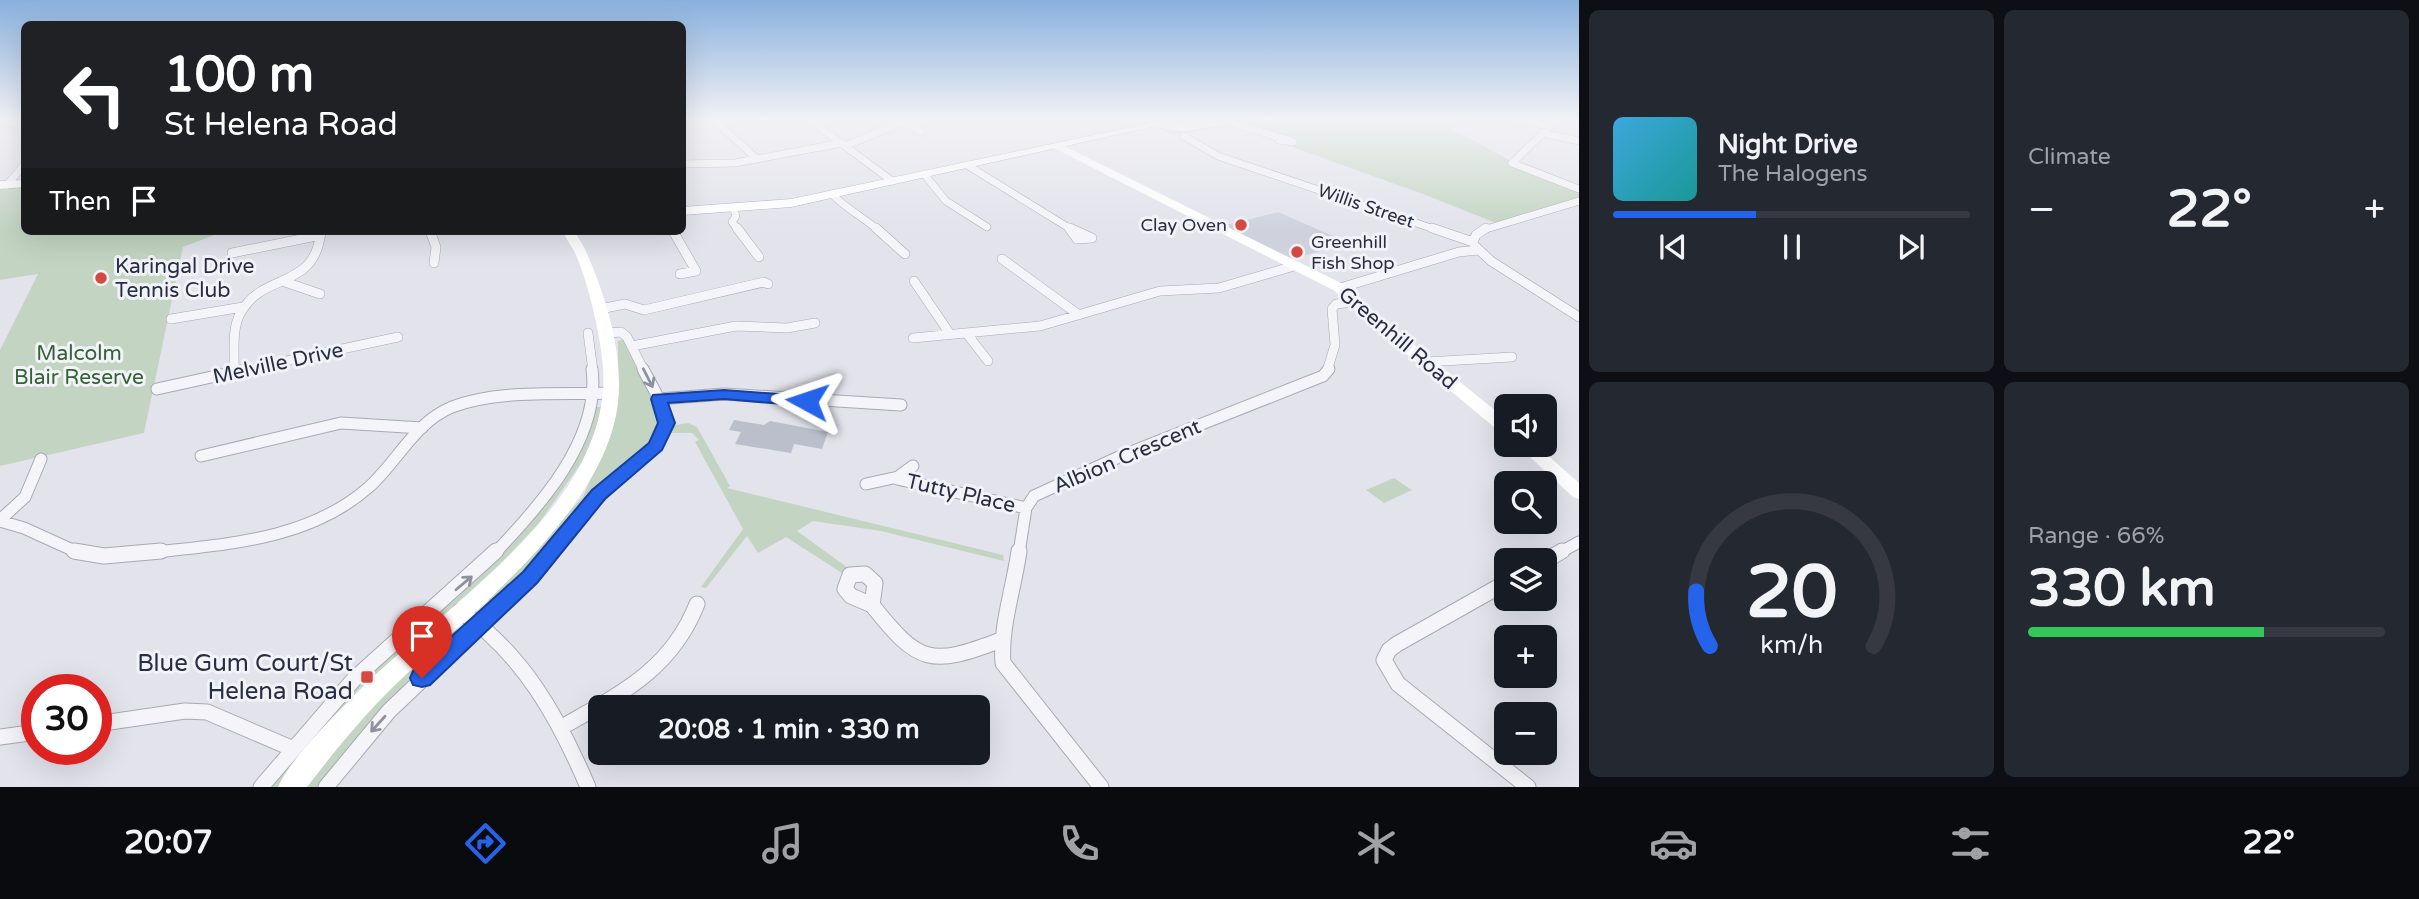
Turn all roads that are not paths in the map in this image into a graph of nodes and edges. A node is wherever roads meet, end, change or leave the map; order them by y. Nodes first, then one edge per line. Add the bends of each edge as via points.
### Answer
1 (754, 157) edge
2 (770, 157) edge
3 (860, 157) edge
4 (1006, 157) edge
5 (1078, 157) edge
6 (1220, 157) edge
7 (1517, 157) edge
8 (757, 159) junction
9 (686, 164) edge
10 (967, 165) junction
11 (21, 168) edge
12 (924, 174) junction
13 (892, 181) junction
14 (4, 185) edge
15 (1579, 189) edge
16 (831, 194) junction
17 (1577, 203) edge
18 (734, 209) junction
19 (686, 211) edge
20 (987, 227) dead end
21 (1069, 228) dead end
22 (312, 235) edge
23 (321, 235) edge
24 (432, 235) edge
25 (675, 235) edge
26 (578, 237) edge
27 (1473, 242) junction
28 (1478, 250) junction
29 (232, 253) dead end
30 (905, 254) dead end
31 (759, 257) dead end
32 (1002, 259) dead end
33 (435, 262) dead end
34 (1294, 266) junction
35 (681, 274) dead end
36 (282, 281) junction
37 (914, 281) dead end
38 (768, 284) dead end
39 (1340, 288) junction
40 (320, 294) dead end
41 (1353, 302) junction
42 (243, 307) junction
43 (600, 309) junction
44 (1079, 315) junction
45 (1579, 317) edge
46 (171, 319) dead end
47 (815, 323) dead end
48 (597, 333) junction
49 (950, 334) junction
50 (967, 334) junction
51 (398, 338) dead end
52 (913, 338) dead end
53 (632, 346) junction
54 (1513, 357) dead end
55 (988, 361) dead end
56 (1426, 362) junction
57 (233, 373) junction
58 (158, 389) dead end
59 (602, 394) junction
60 (659, 399) junction
61 (901, 405) dead end
62 (1494, 418) edge
63 (422, 428) junction
64 (200, 456) dead end
65 (1539, 457) edge
66 (41, 459) dead end
67 (913, 466) dead end
68 (897, 479) junction
69 (866, 484) dead end
70 (1579, 493) edge
71 (1026, 508) junction
72 (0, 521) edge
73 (1579, 542) edge
74 (1557, 554) edge
75 (1494, 589) edge
76 (697, 604) dead end
77 (872, 604) dead end
78 (459, 611) junction
79 (480, 625) junction
80 (1001, 640) junction
81 (112, 722) edge
82 (562, 727) junction
83 (21, 734) edge
84 (0, 737) edge
85 (292, 748) junction
86 (261, 787) edge
87 (291, 787) edge
88 (326, 787) edge
89 (588, 787) edge
90 (1101, 787) edge
91 (1528, 787) edge

1 - 8 street
2 - 8 street
3 - 13 street
4 - 10 main road
5 - 34 street, Greenhill Road
6 - 27 street, Willis Street
7 - 15 street via 1511,163
8 - 9 street
10 - 12 main road
10 - 21 street
11 - 14 street
12 - 13 main road
12 - 20 street via 946,201
13 - 16 main road
16 - 18 main road
16 - 30 street
17 - 27 street via 1486,228
18 - 19 main road
18 - 31 street via 732,222
22 - 29 street
23 - 36 street via 321,250 314,260
24 - 33 street
25 - 35 street via 696,271
26 - 43 street
27 - 28 street
28 - 39 street
28 - 45 street
32 - 44 street
34 - 39 street, Greenhill Road
34 - 44 street via 1219,288 1154,292
36 - 40 street
36 - 42 street
37 - 49 street
38 - 43 street via 644,310 625,304
39 - 41 street, Greenhill Road
41 - 56 street, Greenhill Road
41 - 71 street, Albion Crescent via 1332,309 1332,363 1323,376 1121,456 1034,496
42 - 46 street
42 - 57 street
43 - 48 street
44 - 50 street via 1040,326
47 - 53 street via 787,328 736,326
48 - 53 street via 623,333
48 - 59 street via 611,363
49 - 50 street
49 - 52 street
50 - 55 street
51 - 57 street, Melville Drive
53 -> 60 street
54 - 56 street
56 - 62 street, Greenhill Road
57 - 58 street, Melville Drive
59 - 63 street via 475,401 446,410
59 - 78 street via 607,419 597,450 563,505 522,553
85 -> 59 street via 345,688 494,556 529,518 570,459
60 - 61 street via 724,394
60 - 79 street via 666,423 656,446 598,494 542,564
63 - 64 street via 341,423
63 - 72 street via 376,480 348,503 308,524 262,539 92,556 69,552 28,529
65 - 70 street
66 - 72 street via 25,497
67 - 68 street, Tutty Place
68 - 69 street, Tutty Place
68 - 71 street, Tutty Place
71 - 80 street
73 - 74 street
75 - 91 street via 1397,643 1384,660 1398,684
76 - 82 street via 691,626 660,665 634,686
77 - 80 street via 903,643 923,657 952,658
78 - 79 street
78 - 87 street via 382,683
79 - 82 street via 520,668
79 -> 88 street via 389,711
80 - 90 street via 1003,663 1012,678
81 - 85 street via 207,712
82 - 89 street
83 - 84 street
85 - 86 street

